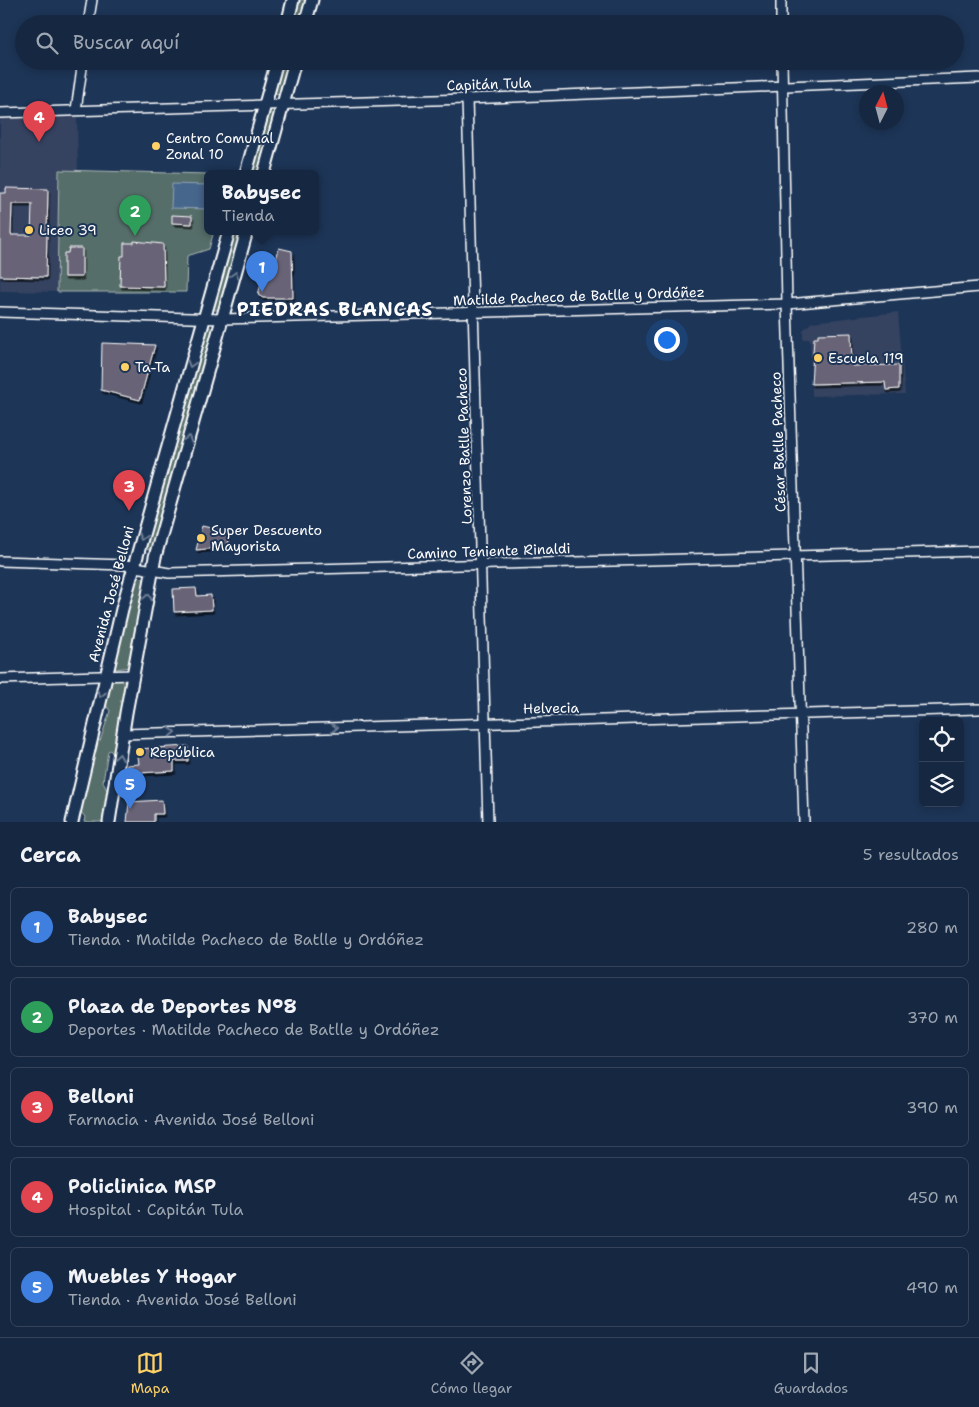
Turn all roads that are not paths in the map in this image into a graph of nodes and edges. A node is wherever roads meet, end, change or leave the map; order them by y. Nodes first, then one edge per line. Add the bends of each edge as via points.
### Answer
1 (92, 0) edge
2 (294, 0) edge
3 (312, 0) edge
4 (781, 0) edge
5 (90, 15) edge
6 (290, 15) edge
7 (308, 15) edge
8 (782, 15) edge
9 (82, 70) edge
10 (275, 70) edge
11 (293, 70) edge
12 (782, 70) edge
13 (979, 78) edge
14 (782, 86) junction
15 (467, 99) junction
16 (266, 104) junction
17 (284, 104) junction
18 (76, 110) junction
19 (0, 113) edge
20 (247, 170) edge
21 (265, 170) edge
22 (229, 235) edge
23 (246, 235) edge
24 (979, 287) edge
25 (787, 304) junction
26 (0, 312) edge
27 (474, 312) junction
28 (205, 317) junction
29 (222, 319) junction
30 (979, 551) edge
31 (796, 556) junction
32 (0, 561) edge
33 (482, 565) junction
34 (134, 566) junction
35 (153, 571) junction
36 (105, 675) junction
37 (133, 675) junction
38 (0, 679) edge
39 (979, 709) edge
40 (801, 716) junction
41 (487, 724) junction
42 (123, 734) junction
43 (72, 822) edge
44 (109, 822) edge
45 (488, 822) edge
46 (804, 822) edge

1 - 5 street
2 - 6 main road
3 - 7 main road
4 - 8 street
9 - 18 street
10 - 16 main road
11 - 17 main road
12 - 14 street, César Batlle Pacheco
13 - 14 street, Capitán Tula
14 - 15 street, Capitán Tula
14 - 25 street, César Batlle Pacheco
15 - 17 street, Capitán Tula
15 - 27 street, Lorenzo Batlle Pacheco
16 - 17 street, Capitán Tula
16 - 18 street, Capitán Tula
16 - 20 main road
17 - 21 main road
18 - 19 street, Capitán Tula
22 - 28 main road, Avenida José Belloni
29 -> 23 main road
24 - 25 street, Matilde Pacheco de Batlle y Ordóñez
25 - 27 street, Matilde Pacheco de Batlle y Ordóñez
25 - 31 street, César Batlle Pacheco
26 - 28 street, Matilde Pacheco de Batlle y Ordóñez
27 - 29 street, Matilde Pacheco de Batlle y Ordóñez
27 - 33 street, Lorenzo Batlle Pacheco
28 - 29 street, Matilde Pacheco de Batlle y Ordóñez
28 -> 34 main road, Avenida José Belloni
35 -> 29 main road
30 - 31 street, Camino Teniente Rinaldi
31 - 33 street, Camino Teniente Rinaldi
31 - 40 street, César Batlle Pacheco
32 - 34 street, Camino Teniente Rinaldi
33 - 35 street, Camino Teniente Rinaldi
33 - 41 street, Lorenzo Batlle Pacheco
34 - 35 street, Camino Teniente Rinaldi
34 - 36 main road, Avenida José Belloni
37 -> 35 main road
36 - 37 street
36 - 38 street
36 -> 43 main road, Avenida José Belloni
37 - 42 main road
39 - 40 street, Helvecia
40 - 41 street, Helvecia
40 - 46 street, César Batlle Pacheco
42 -> 41 street, Helvecia
41 - 45 street, Lorenzo Batlle Pacheco
44 -> 42 main road

